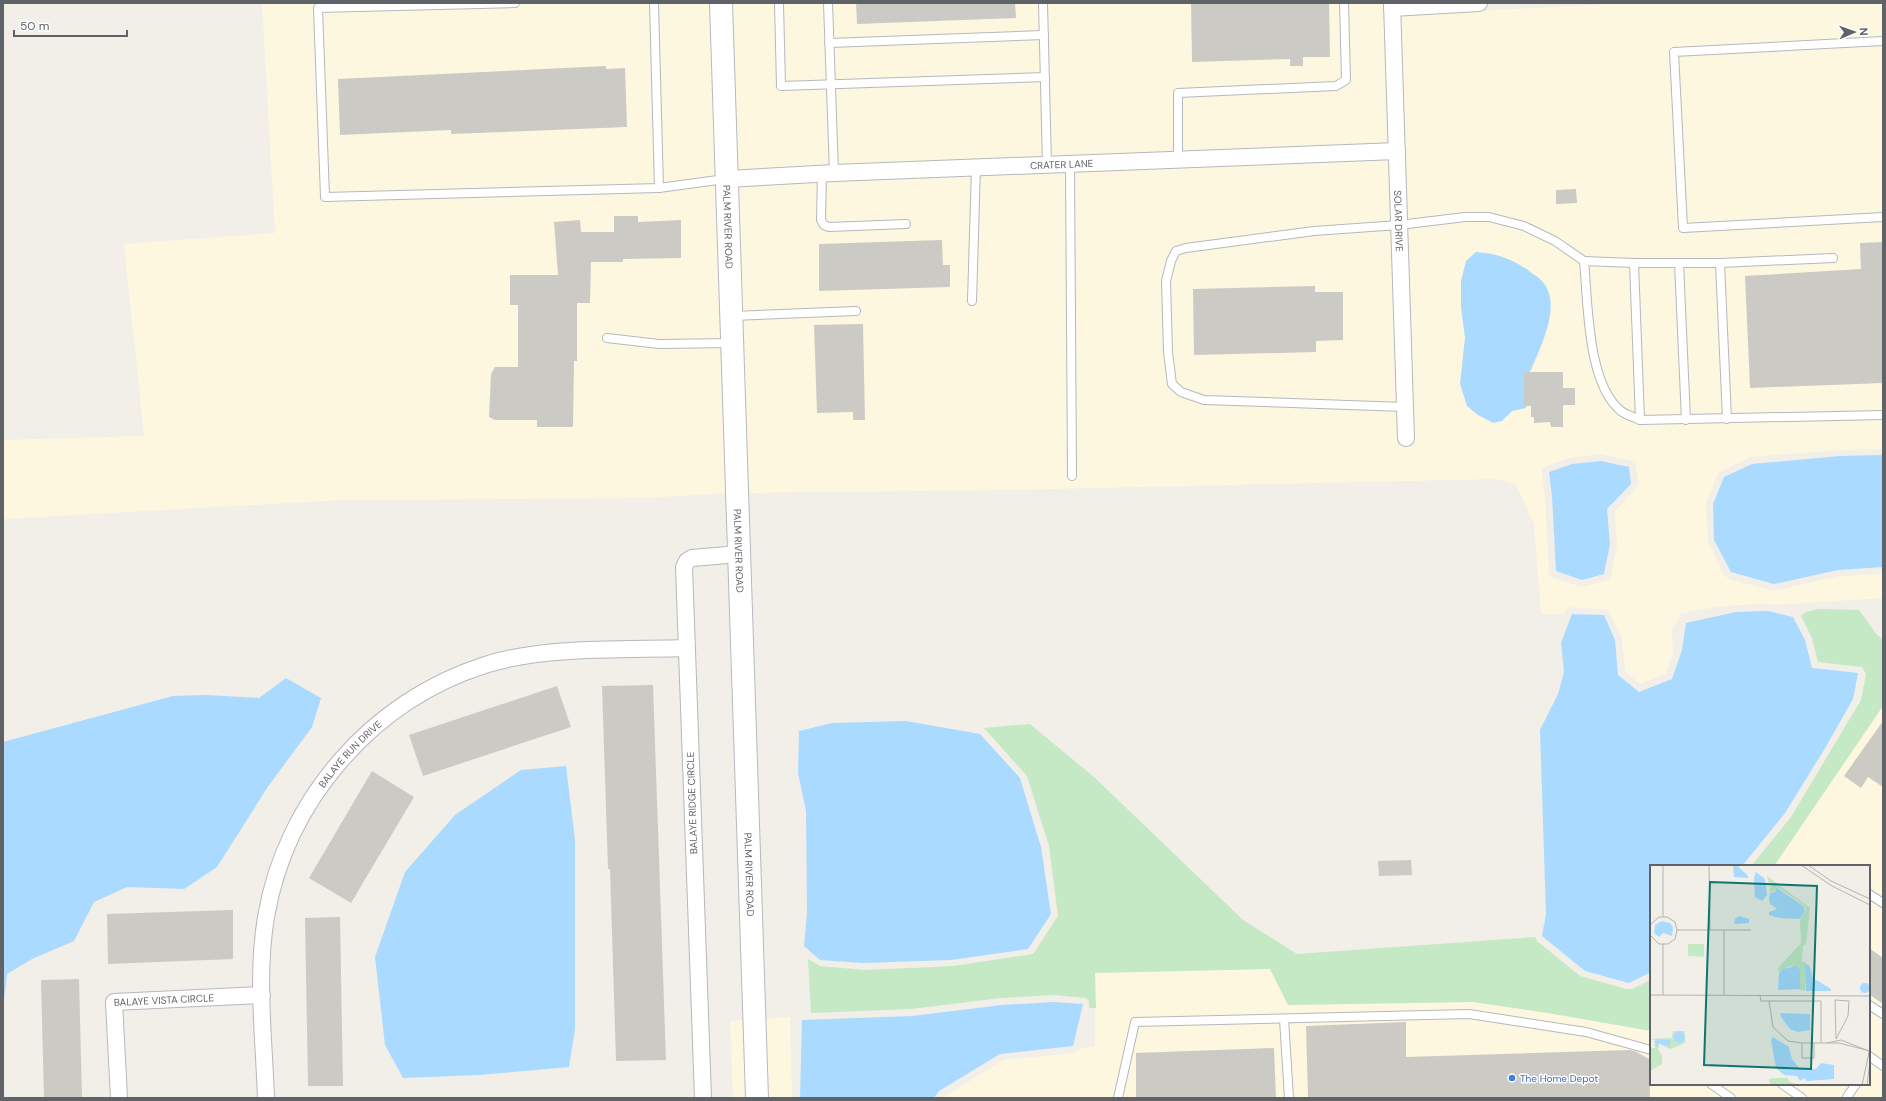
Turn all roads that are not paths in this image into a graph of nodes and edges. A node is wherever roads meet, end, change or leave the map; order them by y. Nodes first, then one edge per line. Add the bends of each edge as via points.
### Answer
1 (515, 3) edge
2 (654, 3) edge
3 (721, 3) edge
4 (779, 3) edge
5 (828, 3) edge
6 (1043, 3) edge
7 (1344, 3) edge
8 (1470, 3) edge
9 (1479, 3) edge
10 (1392, 5) edge
11 (1044, 35) junction
12 (1883, 41) edge
13 (829, 43) junction
14 (1045, 77) junction
15 (831, 85) junction
16 (1397, 151) junction
17 (1178, 160) junction
18 (1047, 164) junction
19 (1070, 164) junction
20 (976, 167) junction
21 (828, 173) junction
22 (727, 179) junction
23 (659, 188) junction
24 (1883, 217) edge
25 (906, 224) dead end
26 (1399, 225) junction
27 (1833, 258) dead end
28 (1584, 261) junction
29 (1634, 263) junction
30 (1679, 263) junction
31 (1720, 263) junction
32 (972, 301) dead end
33 (856, 311) dead end
34 (731, 316) junction
35 (607, 338) dead end
36 (732, 343) junction
37 (1405, 407) junction
38 (1883, 415) edge
39 (1727, 419) junction
40 (1640, 420) junction
41 (1686, 420) junction
42 (1406, 438) dead end
43 (1072, 476) dead end
44 (739, 554) junction
45 (687, 648) junction
46 (1870, 895) edge
47 (1883, 903) edge
48 (262, 995) junction
49 (1870, 1005) edge
50 (1883, 1014) edge
51 (1284, 1018) junction
52 (1650, 1050) edge
53 (1870, 1060) edge
54 (1883, 1066) edge
55 (1712, 1085) edge
56 (1783, 1085) edge
57 (1855, 1085) edge
58 (119, 1098) edge
59 (266, 1098) edge
60 (703, 1098) edge
61 (757, 1098) edge
62 (1118, 1098) edge
63 (1289, 1098) edge
64 (1731, 1098) edge
65 (1802, 1098) edge
66 (1848, 1098) edge

1 - 23 lane via 318,8 325,197
2 - 23 lane
3 - 22 street, PALM RIVER ROAD
4 - 15 lane via 781,86
5 - 13 lane
6 - 11 lane
7 - 17 lane via 1346,80 1336,86 1178,93
8 - 9 street
8 - 10 street
10 - 16 street, SOLAR DRIVE
11 - 13 lane
11 - 14 lane
12 - 24 lane via 1674,52 1683,228
13 - 15 lane
14 - 15 lane
14 - 18 lane
15 - 21 lane
16 - 17 street, CRATER LANE
16 - 26 street, SOLAR DRIVE
17 - 19 street, CRATER LANE
18 - 19 street, CRATER LANE
18 - 20 street, CRATER LANE
19 - 43 lane
20 - 21 street, CRATER LANE
20 - 32 lane
21 - 22 street, CRATER LANE
21 - 25 lane via 821,220 824,225 829,227
22 - 23 lane
22 - 34 street, PALM RIVER ROAD
26 - 28 lane via 1465,217 1490,217 1524,226 1555,241
26 - 37 street, SOLAR DRIVE
26 - 37 lane via 1314,232 1186,248 1176,252 1170,261 1166,281 1166,308 1172,384 1195,399
27 - 31 lane
28 - 29 lane
28 - 40 lane via 1594,358 1600,382 1610,400 1622,412
29 - 30 lane
29 - 40 lane
30 - 31 lane
30 - 41 lane
31 - 39 lane
33 - 34 lane
34 - 36 street, PALM RIVER ROAD
35 - 36 lane via 659,344
36 - 44 street, PALM RIVER ROAD
37 - 42 street, SOLAR DRIVE
38 - 39 lane
39 - 41 lane
40 - 41 lane
44 - 45 street, BALAYE RIDGE CIRCLE via 697,557 687,561 684,567
44 - 61 street, PALM RIVER ROAD
45 - 48 street, BALAYE RUN DRIVE via 568,651 485,664 422,691 388,715 357,742 320,786 299,819 285,850 266,917
45 - 60 street, BALAYE RIDGE CIRCLE
46 - 47 lane
48 - 58 street, BALAYE VISTA CIRCLE via 114,1002
48 - 59 street, BALAYE RUN DRIVE
49 - 50 lane
51 - 52 lane via 1469,1014 1586,1032
51 - 62 lane via 1135,1022
51 - 63 lane
53 - 54 lane
55 - 64 lane
56 - 65 lane
57 - 66 lane

